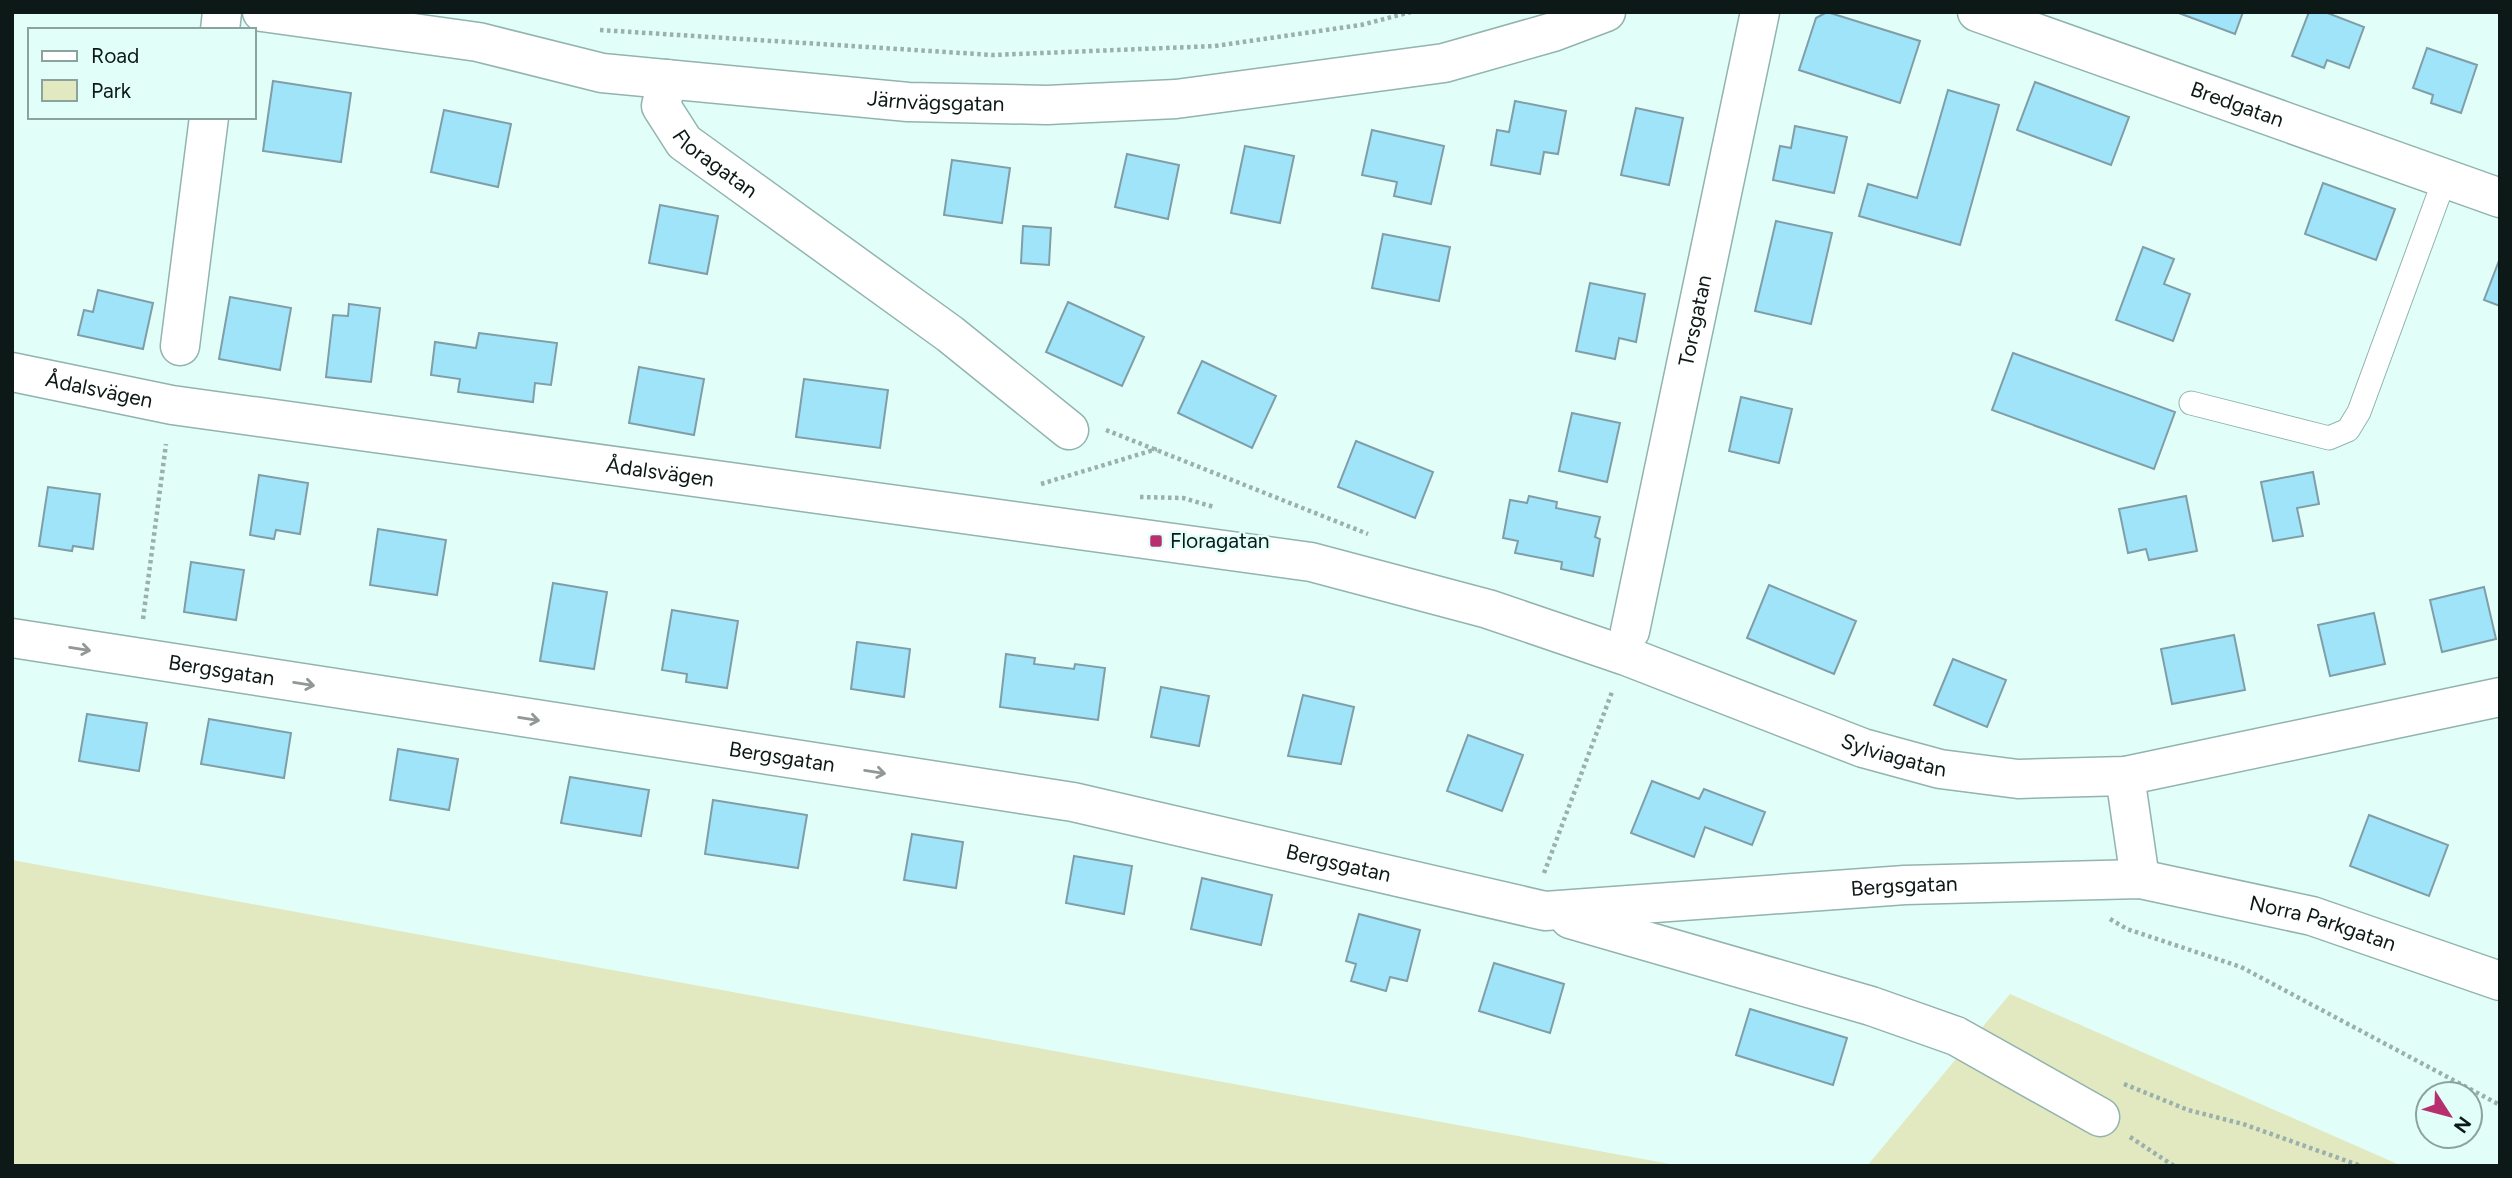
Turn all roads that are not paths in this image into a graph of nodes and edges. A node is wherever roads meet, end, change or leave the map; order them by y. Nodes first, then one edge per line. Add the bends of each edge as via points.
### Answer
1 (262, 12) edge
2 (444, 12) edge
3 (1606, 12) edge
4 (1760, 12) edge
5 (1977, 12) edge
6 (478, 42) junction
7 (667, 79) junction
8 (209, 119) edge
9 (2445, 178) junction
10 (2500, 198) edge
11 (180, 346) dead end
12 (12, 372) edge
13 (2191, 403) dead end
14 (1058, 420) road end
15 (1311, 562) joint
16 (12, 638) edge
17 (1628, 643) junction
18 (2500, 697) edge
19 (2126, 776) junction
20 (2140, 878) junction
21 (1538, 910) junction
22 (2500, 981) edge
23 (2100, 1117) road end

1 - 6 street, Järnvägsgatan
2 - 6 street
3 - 7 street, Järnvägsgatan via 1444,63 1176,99 1046,105 908,102
4 - 17 street, Torsgatan
5 - 9 street, Bredgatan
6 - 7 street, Järnvägsgatan via 602,73
7 - 14 street, Floragatan via 662,106 684,142 950,334
8 - 11 street
9 - 10 street, Bredgatan
9 - 13 lane via 2359,412 2348,430 2329,438
12 - 15 street, Ådalsvägen via 172,404
15 - 17 street, Sylviagatan
16 -> 21 street, Bergsgatan via 1073,802
17 - 19 street, Sylviagatan via 1863,748 1940,769 2018,779
18 - 19 street, Sylviagatan
19 - 20 street
20 - 21 street, Bergsgatan via 1905,885
20 - 22 street, Norra Parkgatan via 2312,916
21 - 23 street, Bergsgatan via 1871,1006 1956,1036

